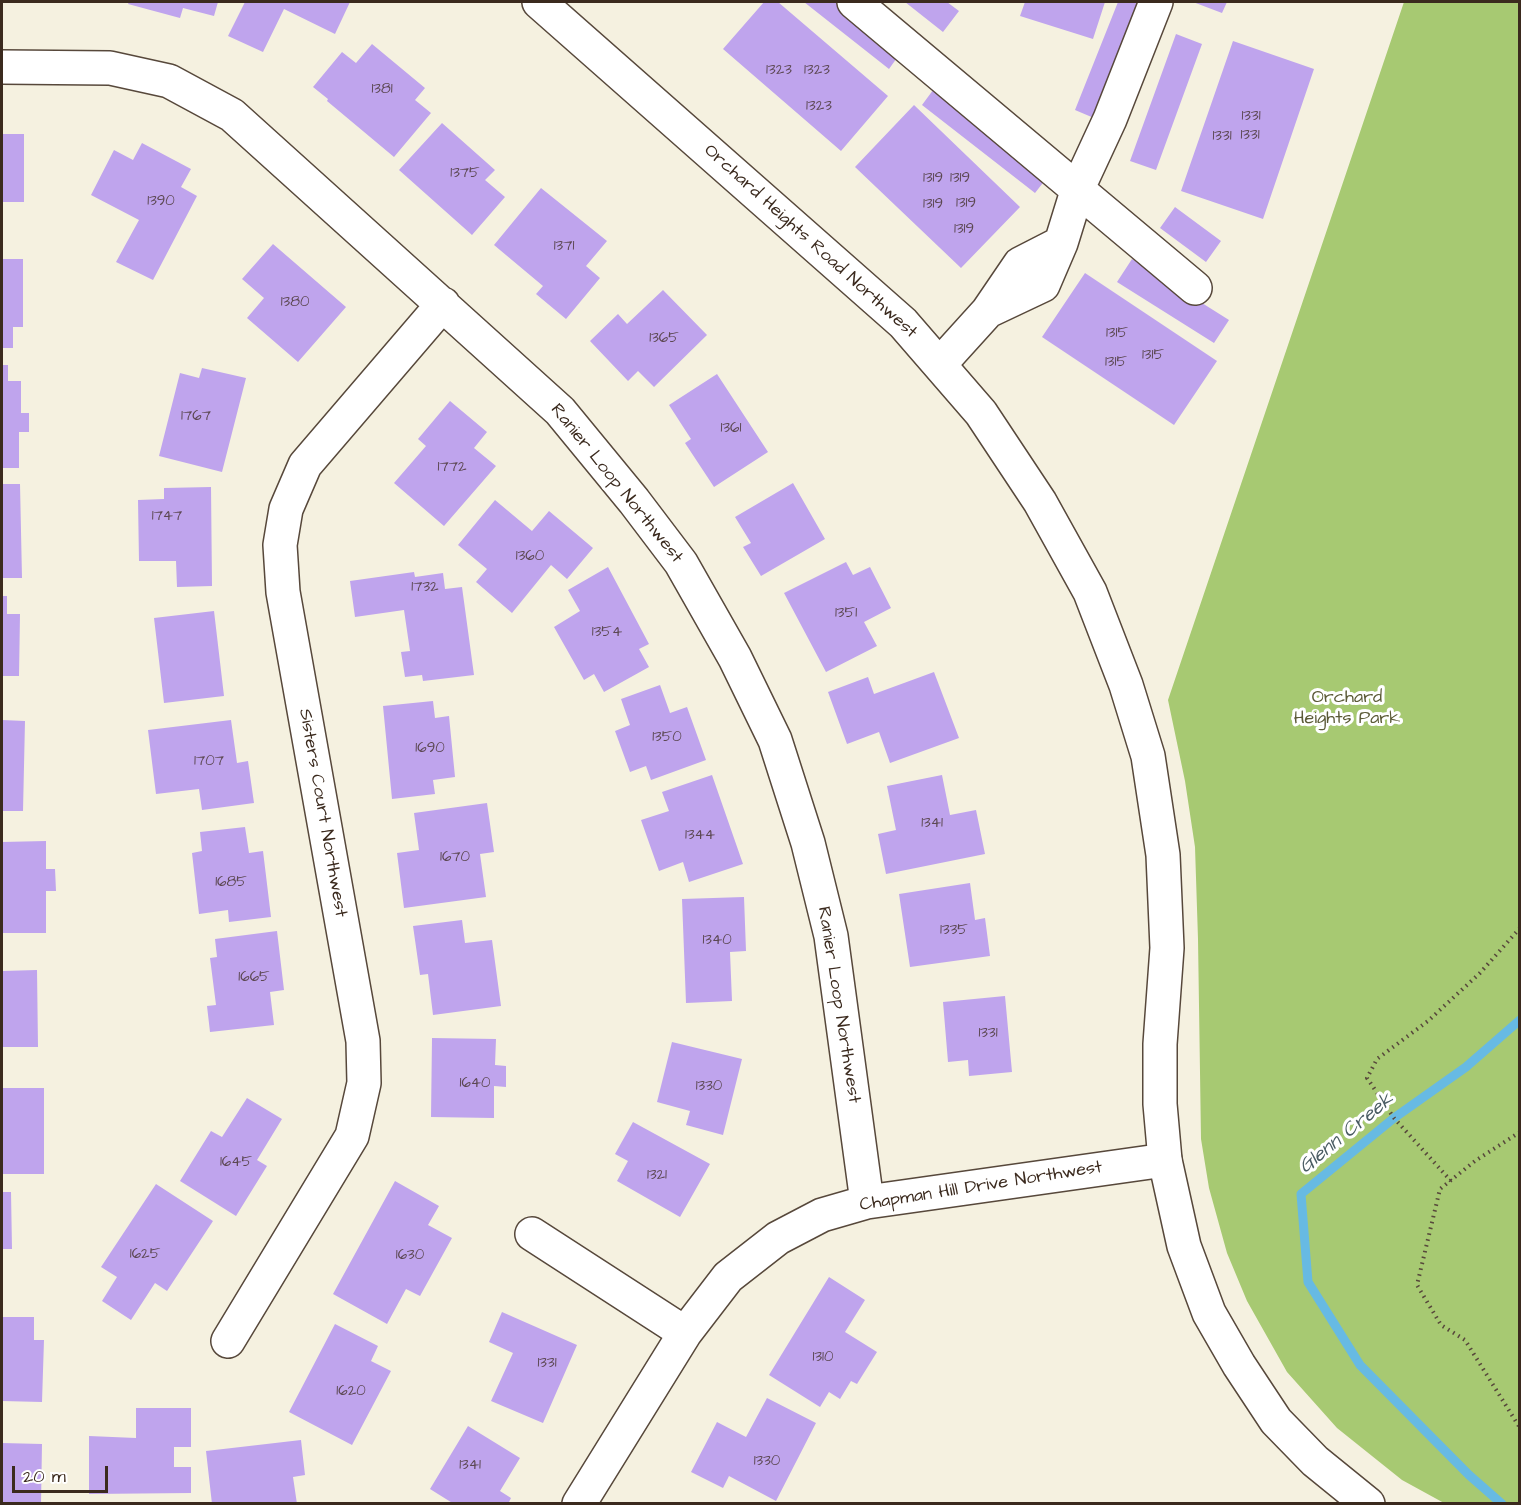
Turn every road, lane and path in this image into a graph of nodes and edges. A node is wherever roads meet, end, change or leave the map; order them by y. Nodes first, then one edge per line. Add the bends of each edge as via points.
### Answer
1 (539, 2) edge
2 (854, 2) edge
3 (1156, 2) edge
4 (2, 67) edge
5 (1078, 188) junction
6 (1195, 288) dead end
7 (443, 304) junction
8 (940, 364) junction
9 (1520, 928) edge
10 (1520, 1132) edge
11 (1165, 1160) junction
12 (1451, 1181) junction
13 (867, 1202) junction
14 (532, 1234) dead end
15 (685, 1333) junction
16 (228, 1341) dead end
17 (1520, 1428) edge
18 (579, 1503) edge
19 (1368, 1503) edge

1 - 8 street, Orchard Heights Road Northwest via 903,323
2 - 5 street
3 - 5 street
4 - 7 street, Ranier Loop Northwest via 110,68 169,81 232,115
5 - 6 street
5 - 8 street via 1061,243 1020,264 988,311
7 - 13 street, Ranier Loop Northwest via 560,411 634,501 681,563 770,729 808,843 831,936
7 - 16 street, Sisters Court Northwest via 305,465 285,509 280,545 282,592 363,1041 364,1083 352,1136
8 - 11 street, Orchard Heights Road Northwest via 981,413 1040,502 1090,592 1148,756 1163,855 1167,948 1160,1044
9 - 12 path via 1480,973 1428,1021 1377,1059 1367,1078 1394,1118
10 - 12 path
11 - 13 street, Chapman Hill Drive Northwest
11 - 19 street, Orchard Heights Road Northwest via 1184,1246 1209,1313 1239,1365 1276,1420 1299,1445
12 - 17 path via 1440,1189 1417,1285 1441,1325 1465,1341
13 - 15 street, Chapman Hill Drive Northwest via 822,1215 777,1238 728,1277
14 - 15 street
15 - 18 street, Chapman Hill Drive Northwest

